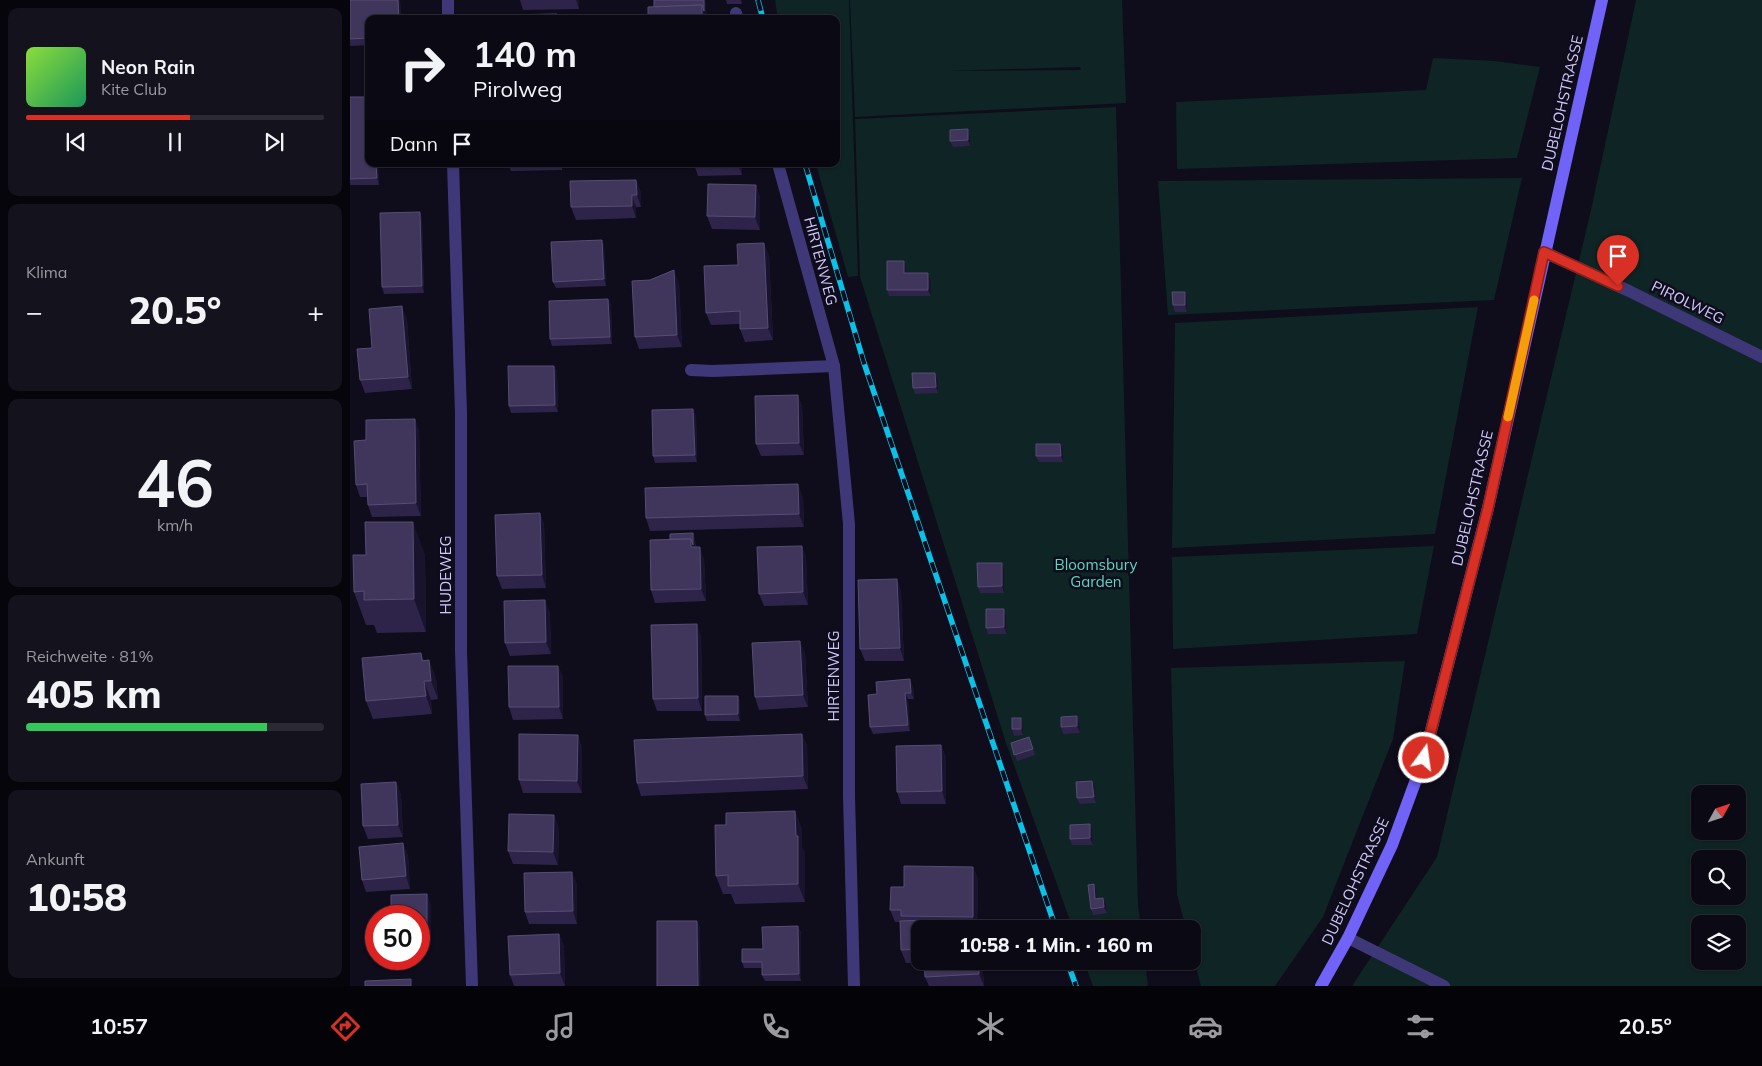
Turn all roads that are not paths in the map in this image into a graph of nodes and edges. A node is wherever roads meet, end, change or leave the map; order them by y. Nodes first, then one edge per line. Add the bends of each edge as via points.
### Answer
1 (448, 0) edge
2 (1602, 0) edge
3 (448, 15) edge
4 (453, 167) edge
5 (779, 167) edge
6 (1544, 252) junction
7 (1762, 357) edge
8 (834, 366) junction
9 (691, 370) dead end
10 (1348, 938) junction
11 (472, 986) edge
12 (854, 986) edge
13 (1321, 986) edge
14 (1444, 986) edge

1 - 3 street
2 - 6 main road, DUBELOHSTRASSE
4 - 11 street, HUDEWEG via 461,413 461,651
5 - 8 street, HIRTENWEG
6 - 7 street, PIROLWEG
6 - 10 main road, DUBELOHSTRASSE via 1488,508 1424,758 1392,845
8 - 9 street via 713,372
8 - 12 street, HIRTENWEG via 849,524 849,796
10 - 13 main road, DUBELOHSTRASSE
10 - 14 street

